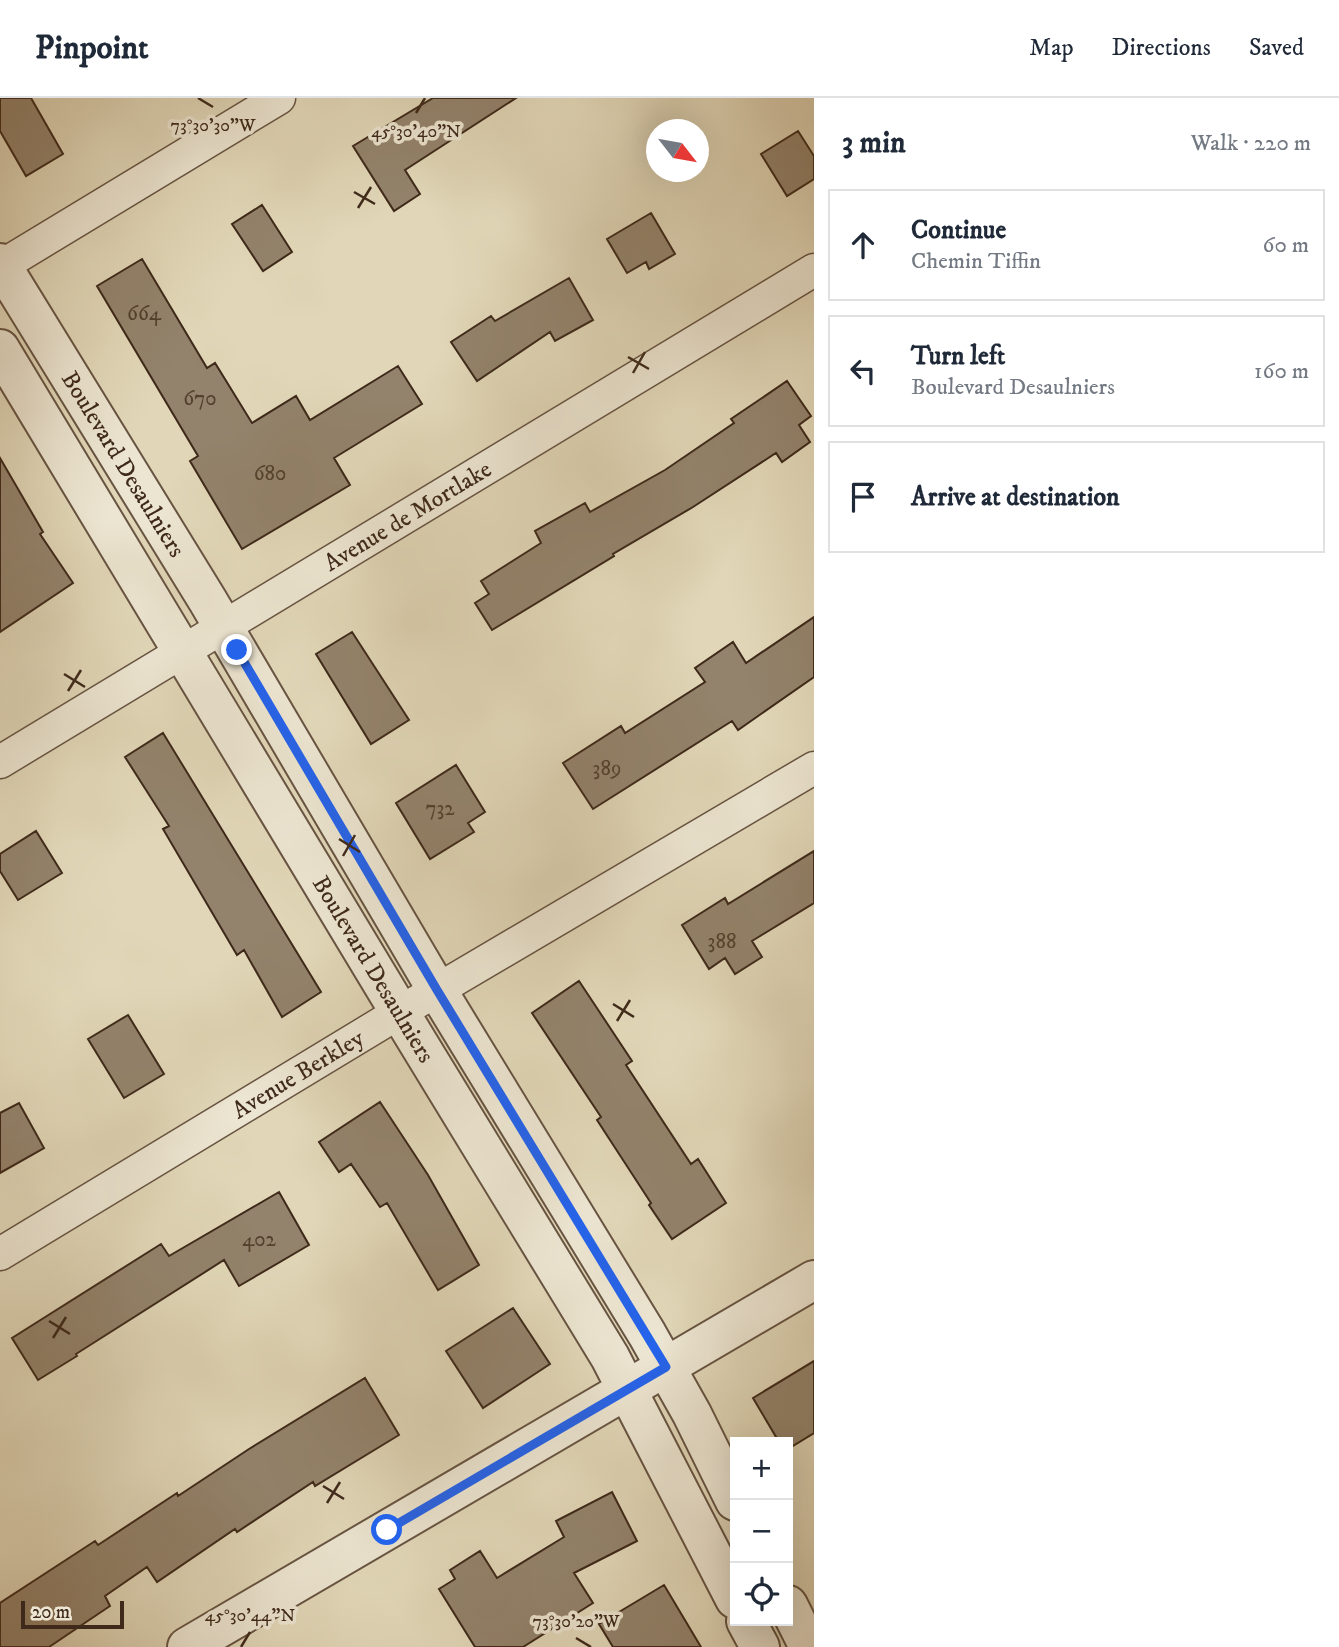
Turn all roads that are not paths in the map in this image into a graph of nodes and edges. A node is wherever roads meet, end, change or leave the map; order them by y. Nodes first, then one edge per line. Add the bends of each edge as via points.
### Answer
1 (279, 98) edge
2 (1, 265) edge
3 (814, 270) edge
4 (0, 349) edge
5 (223, 626) junction
6 (182, 650) junction
7 (0, 762) edge
8 (814, 768) edge
9 (437, 990) junction
10 (400, 1012) junction
11 (0, 1254) edge
12 (814, 1280) edge
13 (666, 1367) junction
14 (628, 1390) junction
15 (734, 1500) edge
16 (730, 1589) edge
17 (793, 1615) edge
18 (750, 1626) edge
19 (187, 1647) edge
20 (760, 1647) edge
21 (809, 1647) edge

1 - 2 street
2 - 5 street, Boulevard Desaulniers
3 - 5 street, Avenue de Mortlake
4 - 6 street, Boulevard Desaulniers
5 - 6 street, Avenue de Mortlake
5 - 9 street, Boulevard Desaulniers
6 - 7 street, Avenue de Mortlake
6 - 10 street, Boulevard Desaulniers
8 - 9 street, Avenue Berkley
9 - 10 street, Avenue Berkley
9 - 13 street, Boulevard Desaulniers
10 - 11 street, Avenue Berkley
10 - 14 street, Boulevard Desaulniers
12 - 13 street
13 - 14 street
13 - 15 street, Boulevard Desaulniers
14 - 16 street, Boulevard Desaulniers
14 - 19 street
17 - 21 street
18 - 20 street

